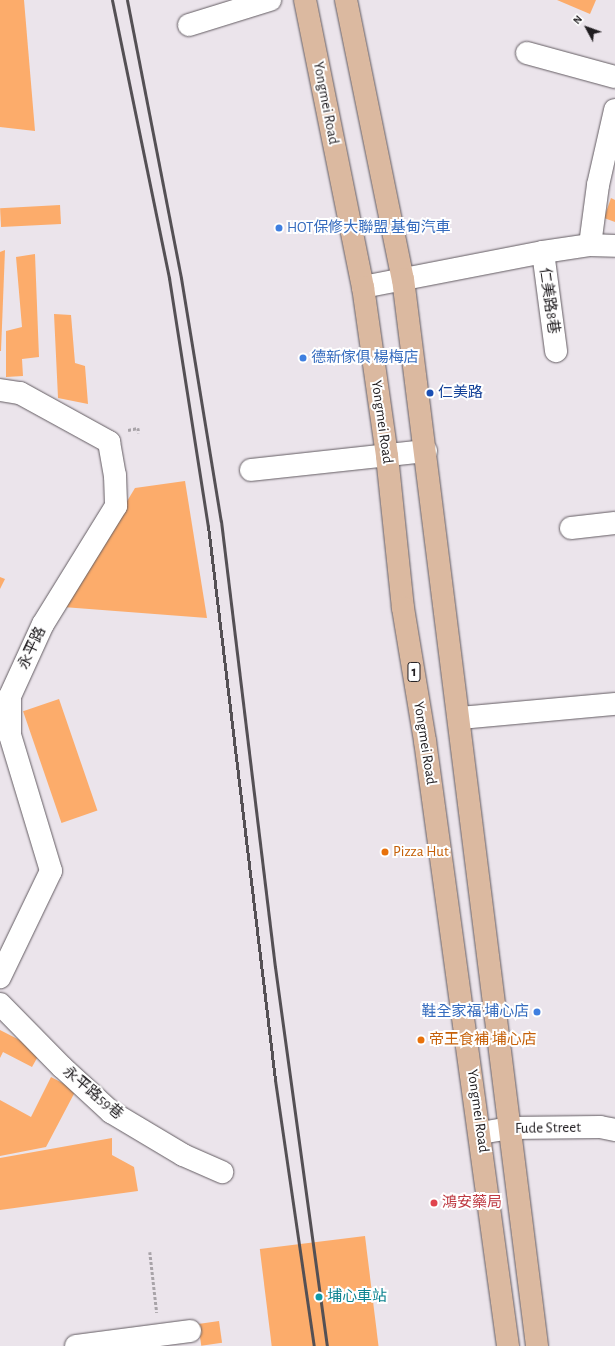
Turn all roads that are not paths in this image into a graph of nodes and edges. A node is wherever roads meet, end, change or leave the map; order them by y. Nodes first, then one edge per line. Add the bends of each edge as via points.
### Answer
1 (270, 0) edge
2 (306, 0) edge
3 (346, 0) edge
4 (189, 25) dead end
5 (527, 53) dead end
6 (615, 77) edge
7 (615, 110) edge
8 (590, 245) junction
9 (615, 246) edge
10 (543, 252) junction
11 (403, 279) junction
12 (363, 287) junction
13 (556, 351) dead end
14 (0, 390) edge
15 (426, 451) junction
16 (387, 456) junction
17 (251, 470) dead end
18 (615, 523) edge
19 (571, 528) dead end
20 (615, 704) edge
21 (460, 718) junction
22 (0, 977) edge
23 (0, 1004) edge
24 (510, 1128) junction
25 (615, 1130) edge
26 (481, 1133) junction
27 (222, 1172) dead end
28 (190, 1330) dead end
29 (76, 1346) edge
30 (508, 1346) edge
31 (537, 1346) edge

1 - 4 street
2 - 12 main road, Yongmei Road / 1
3 - 11 main road, Yongmei Road
5 - 6 street
7 - 8 street via 598,185
8 - 9 street
8 - 10 street
10 - 11 street
10 - 13 street, 仁美路8巷
11 - 12 street
11 - 15 main road, Yongmei Road
12 - 16 main road, Yongmei Road / 1
14 - 22 street, 永平路 via 20,393 109,442 115,475 116,506 43,624 10,696 10,735 51,871
15 - 16 street
15 - 21 main road, Yongmei Road
16 - 17 street
16 - 26 main road, Yongmei Road / 1 via 403,608 425,741
18 - 19 street
20 - 21 street
21 - 24 main road, Yongmei Road
23 - 27 street, 永平路59巷 via 111,1112 183,1155
24 - 25 street, Fude Street via 600,1127
24 - 26 street, Fude Street
24 - 31 main road, Yongmei Road
26 - 30 main road, Yongmei Road / 1
28 - 29 street

